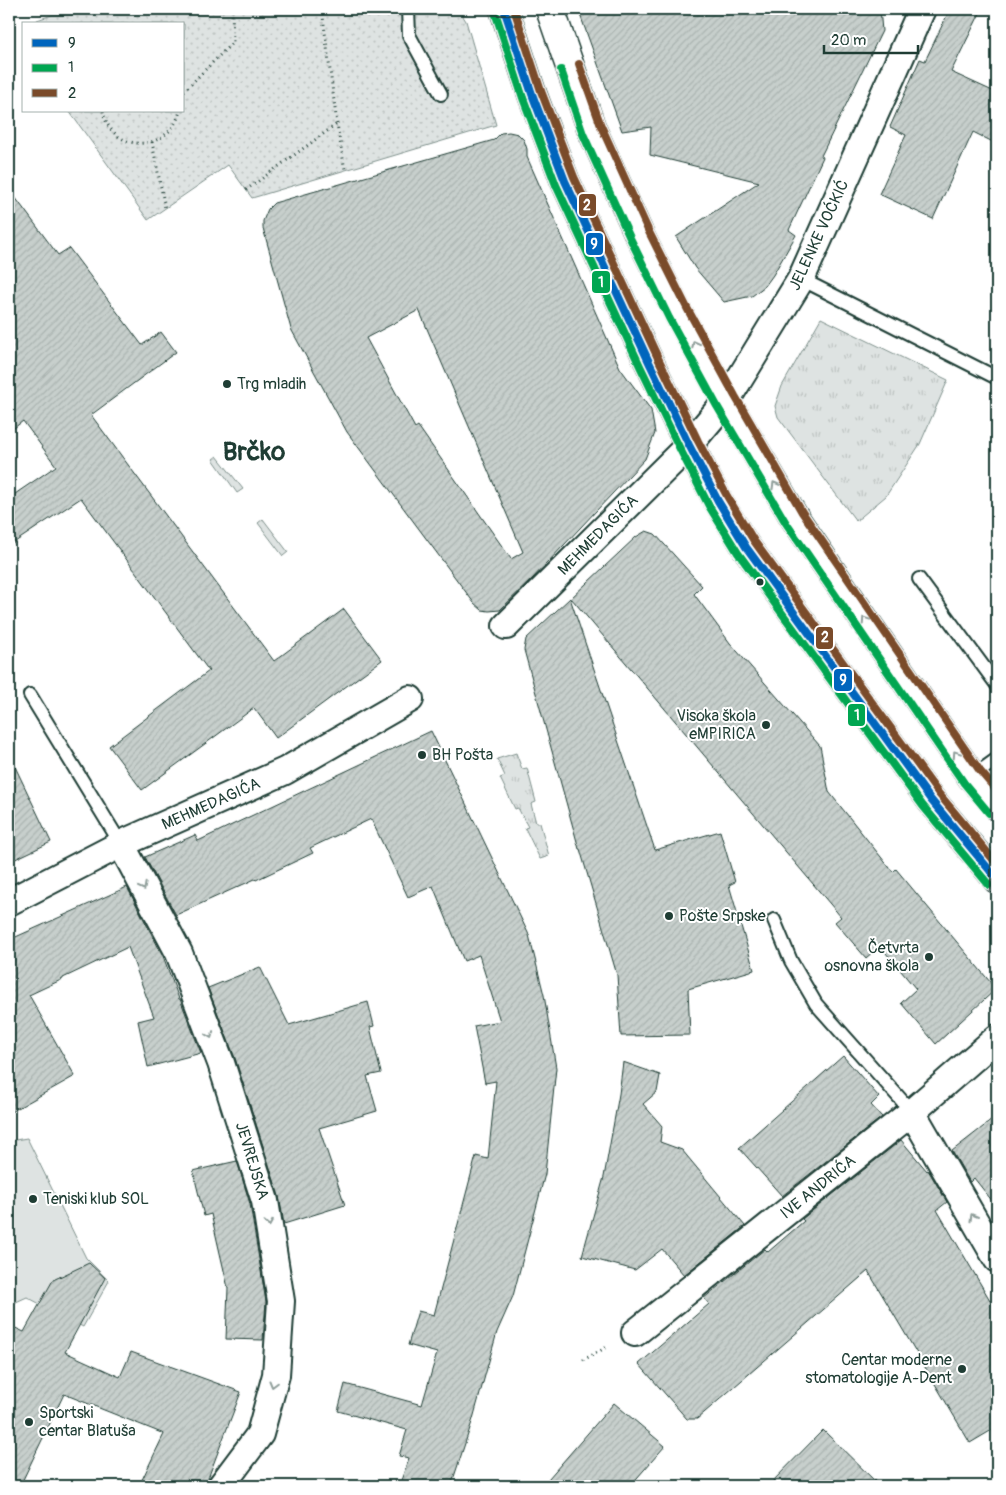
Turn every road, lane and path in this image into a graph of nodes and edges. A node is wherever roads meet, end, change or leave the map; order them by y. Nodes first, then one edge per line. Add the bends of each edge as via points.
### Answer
1 (232, 9) edge
2 (322, 9) edge
3 (408, 9) edge
4 (504, 9) edge
5 (550, 9) edge
6 (922, 9) edge
7 (185, 90) edge
8 (441, 94) dead end
9 (103, 112) edge
10 (180, 112) edge
11 (337, 124) junction
12 (152, 142) junction
13 (345, 170) dead end
14 (246, 190) dead end
15 (165, 208) dead end
16 (801, 279) junction
17 (997, 378) edge
18 (726, 401) junction
19 (689, 445) junction
20 (920, 579) dead end
21 (506, 626) dead end
22 (997, 685) edge
23 (30, 695) dead end
24 (410, 699) dead end
25 (997, 759) edge
26 (972, 777) junction
27 (997, 806) edge
28 (121, 844) junction
29 (997, 879) edge
30 (9, 902) edge
31 (774, 920) dead end
32 (997, 1038) edge
33 (912, 1112) junction
34 (997, 1259) edge
35 (635, 1333) dead end
36 (221, 1486) edge

1 - 7 path via 233,42
2 - 11 path
3 - 8 lane via 409,35
4 - 19 main road via 564,181
18 -> 5 main road via 678,313 592,130
6 - 16 street, JELENKE VOĆKIĆ
9 - 12 path via 112,131 124,139
10 - 12 path via 172,130
11 - 13 path
11 - 14 path
12 - 15 path
16 - 17 lane
16 - 18 street, JELENKE VOĆKIĆ
18 - 19 street, JELENKE VOĆKIĆ
26 -> 18 main road via 794,517
19 - 21 street, MEHMEDAGIĆA
19 - 29 main road via 746,547 931,800
20 - 22 lane
23 - 28 lane
24 - 28 street, MEHMEDAGIĆA via 284,771
25 - 26 lane
26 - 27 main road
28 - 30 street, MEHMEDAGIĆA
28 -> 36 street, JEVREJSKA via 179,953 221,1064 265,1201 281,1301 276,1375 260,1434
31 - 33 lane via 791,961 816,1004
32 - 33 street, IVE ANDRIĆA
34 -> 33 street
33 - 35 street, IVE ANDRIĆA

